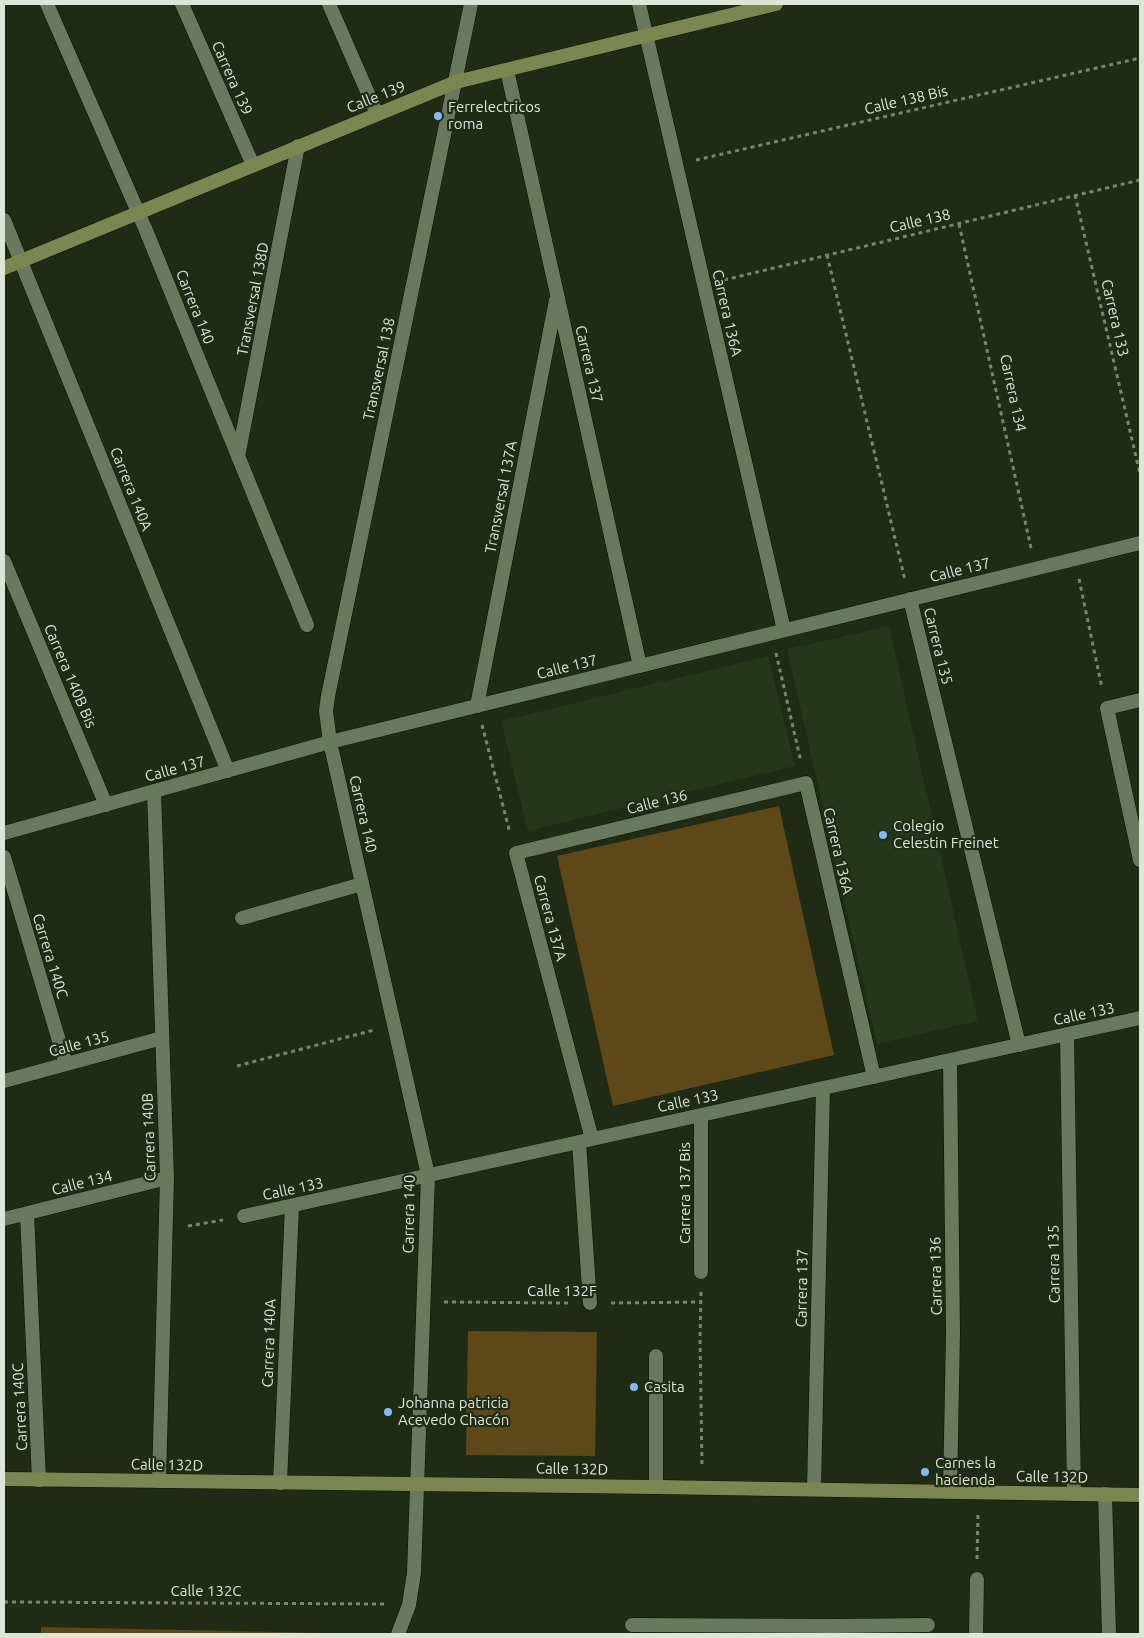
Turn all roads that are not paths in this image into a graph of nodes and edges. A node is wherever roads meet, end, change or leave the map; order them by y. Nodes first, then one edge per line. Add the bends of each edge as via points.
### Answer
1 (47, 4) edge
2 (182, 4) edge
3 (328, 4) edge
4 (471, 4) edge
5 (639, 4) edge
6 (776, 4) edge
7 (646, 35) junction
8 (507, 70) junction
9 (456, 82) junction
10 (377, 114) junction
11 (298, 146) junction
12 (253, 165) junction
13 (138, 213) junction
14 (4, 220) edge
15 (21, 261) junction
16 (4, 268) edge
17 (557, 294) junction
18 (238, 458) junction
19 (1140, 543) edge
20 (4, 561) edge
21 (910, 600) junction
22 (307, 625) dead end
23 (778, 632) junction
24 (640, 666) junction
25 (1140, 700) edge
26 (477, 706) junction
27 (330, 742) junction
28 (228, 771) junction
29 (806, 783) joint
30 (154, 791) junction
31 (106, 805) junction
32 (4, 832) edge
33 (516, 853) joint
34 (4, 857) edge
35 (1140, 860) edge
36 (362, 884) junction
37 (242, 918) dead end
38 (1140, 1018) edge
39 (1067, 1034) junction
40 (162, 1038) junction
41 (1019, 1044) junction
42 (950, 1060) junction
43 (66, 1064) junction
44 (874, 1077) junction
45 (4, 1081) edge
46 (823, 1088) junction
47 (701, 1115) junction
48 (585, 1140) junction
49 (428, 1175) junction
50 (167, 1178) junction
51 (292, 1206) junction
52 (27, 1213) junction
53 (244, 1216) road end
54 (4, 1219) edge
55 (701, 1272) dead end
56 (590, 1303) road end
57 (656, 1356) dead end
58 (4, 1480) edge
59 (39, 1480) junction
60 (159, 1481) junction
61 (280, 1482) junction
62 (418, 1484) junction
63 (656, 1487) junction
64 (814, 1489) junction
65 (950, 1491) junction
66 (1074, 1494) junction
67 (1105, 1494) junction
68 (1140, 1495) edge
69 (977, 1579) road end
70 (632, 1625) dead end
71 (928, 1625) dead end
72 (835, 1630) edge
73 (398, 1634) edge
74 (976, 1634) edge
75 (1109, 1634) edge

1 - 13 street, Carrera 140
2 - 12 street, Carrera 139
3 - 10 street
4 - 9 street, Transversal 138
5 - 7 street, Carrera 136A
6 - 7 main road, Calle 139
7 - 8 main road, Calle 139
7 - 23 street, Carrera 136A via 704,285
8 - 9 main road, Calle 139
8 - 17 street, Carrera 137
9 - 10 main road, Calle 139
9 - 27 street, Transversal 138 via 328,696
10 - 11 main road, Calle 139
11 - 12 main road, Calle 139
11 - 18 street, Transversal 138D
12 - 13 main road, Calle 139
13 - 15 main road, Calle 139
13 - 18 street, Carrera 140
14 - 15 street, Carrera 140A
15 - 16 main road, Calle 139
15 - 28 street, Carrera 140A
17 - 24 street, Carrera 137
17 - 26 street, Transversal 137A
18 - 22 street, Carrera 140
19 - 21 street, Calle 137
20 - 31 street, Carrera 140B Bis
21 - 23 street, Calle 137
21 - 41 street, Carrera 135
23 - 24 street, Calle 137
24 - 26 street, Calle 137
25 - 35 street via 1107,708
26 - 27 street, Calle 137
27 - 28 street, Calle 137
27 - 36 street, Carrera 140
28 - 30 street, Calle 137
29 - 33 street, Calle 136
29 - 44 street, Carrera 136A
30 - 31 street, Calle 137
30 - 40 street, Carrera 140B
31 - 32 street, Calle 137
33 - 48 street, Carrera 137A
34 - 43 street, Carrera 140C
36 - 37 street
36 - 49 street, Carrera 140
38 - 39 street, Calle 133
39 - 41 street, Calle 133
39 - 66 street, Carrera 135
40 - 43 street, Calle 135
40 - 50 street, Carrera 140B
41 - 42 street, Calle 133
42 - 44 street, Calle 133
42 - 65 street, Carrera 136 via 953,1334
43 - 45 street, Calle 135
44 - 46 street, Calle 133
46 - 47 street, Calle 133
46 - 64 street, Carrera 137
47 - 48 street, Calle 133
47 - 55 street, Carrera 137 Bis
48 - 49 street, Calle 133
48 - 56 street, Carrera 137A
49 - 51 street, Calle 133
49 - 62 street, Carrera 140
50 - 52 street, Calle 134
50 - 60 street, Carrera 140B
51 - 53 street, Calle 133
51 - 61 street, Carrera 140A
52 - 54 street, Calle 134
52 - 59 street, Carrera 140C
57 - 63 street
58 - 59 main road, Calle 132D
59 - 60 main road, Calle 132D
60 - 61 main road, Calle 132D
61 - 62 main road, Calle 132D
62 - 63 main road, Calle 132D
62 - 73 street, Carrera 140 via 414,1573 409,1605
63 - 64 main road, Calle 132D
64 - 65 main road, Calle 132D
65 - 66 main road, Calle 132D
66 - 67 main road, Calle 132D
67 - 68 main road, Calle 132D
67 - 75 street
69 - 74 street
70 - 72 street
71 - 72 street

